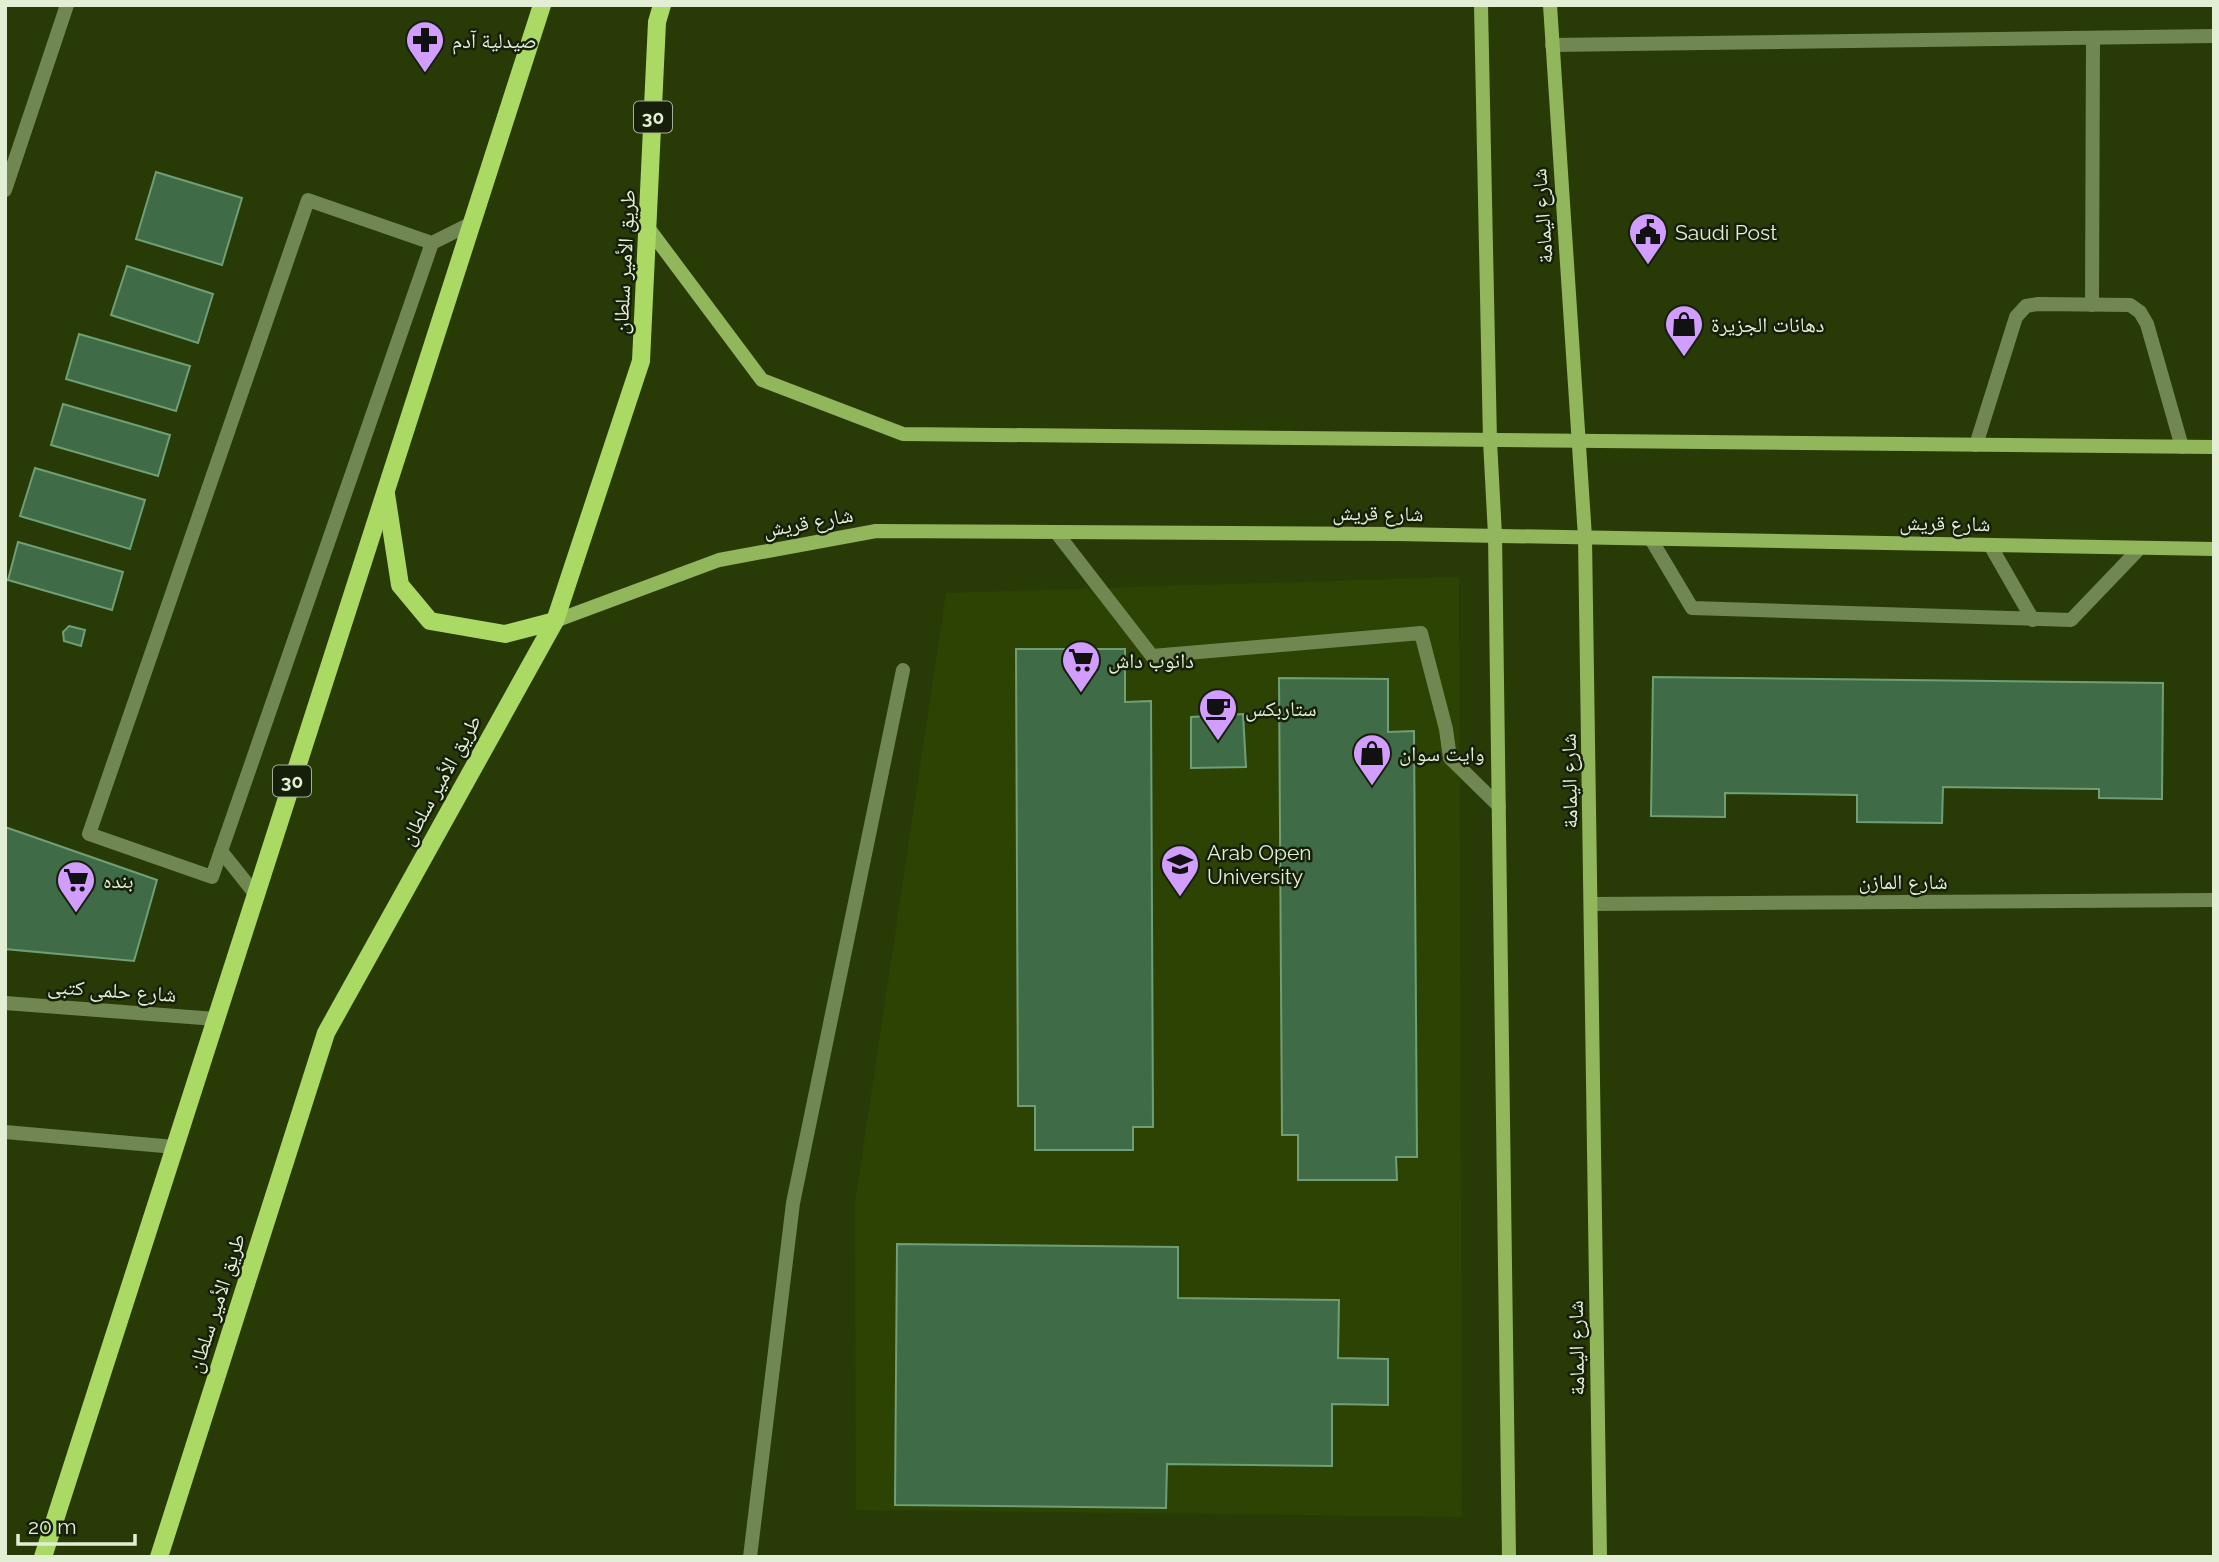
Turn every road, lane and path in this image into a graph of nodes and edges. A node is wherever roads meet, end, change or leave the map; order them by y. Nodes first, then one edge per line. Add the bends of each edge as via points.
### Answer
1 (67, 5) edge
2 (542, 5) edge
3 (662, 5) edge
4 (1481, 5) edge
5 (1550, 5) edge
6 (2214, 36) edge
7 (2093, 38) junction
8 (1552, 45) junction
9 (5, 190) edge
10 (472, 223) junction
11 (649, 229) junction
12 (432, 243) junction
13 (2092, 305) junction
14 (1490, 441) junction
15 (1578, 442) junction
16 (1976, 445) junction
17 (2182, 447) junction
18 (2214, 447) edge
19 (386, 490) junction
20 (1056, 532) junction
21 (1495, 535) junction
22 (1585, 537) junction
23 (1652, 541) junction
24 (1990, 545) junction
25 (2140, 548) junction
26 (2214, 549) edge
27 (2033, 620) junction
28 (555, 621) junction
29 (903, 670) dead end
30 (1499, 806) junction
31 (221, 850) junction
32 (256, 895) junction
33 (2214, 900) edge
34 (1593, 904) junction
35 (5, 1003) edge
36 (216, 1019) junction
37 (5, 1132) edge
38 (175, 1147) junction
39 (43, 1557) edge
40 (159, 1557) edge
41 (750, 1557) edge
42 (1509, 1557) edge
43 (1600, 1557) edge

1 - 9 street
2 - 10 main road, 30
3 - 11 main road, طريق الأمير سلطان / 30 via 657,22
4 - 14 main road
5 - 8 main road, شارع اليمامة
6 - 7 street
7 - 8 street
7 - 13 street
8 - 15 main road, شارع اليمامة
10 - 12 street
10 - 19 main road, 30
11 - 14 main road via 762,380 903,433
11 - 28 main road, طريق الأمير سلطان / 30 via 641,361
12 - 31 street
12 - 31 street via 308,200 89,834 212,877
13 - 16 street via 2038,304 2026,306 2016,317
13 - 17 street via 2130,305 2140,312
14 - 15 main road
14 - 21 main road
15 - 16 main road
15 - 22 main road, شارع اليمامة
16 - 17 main road
17 - 18 main road
19 - 28 main road via 400,585 430,621 505,634
19 - 32 main road, 30
20 - 21 main road, شارع قريش
20 - 28 main road, شارع قريش via 876,531 719,560
20 - 30 street via 1152,656 1421,633 1450,758
21 - 22 main road, شارع قريش
21 - 30 main road
22 - 23 main road, شارع قريش
22 - 34 main road, شارع اليمامة
23 - 24 main road, شارع قريش
23 - 27 street via 1692,608
24 - 25 main road, شارع قريش
24 - 27 street
25 - 26 main road, شارع قريش
25 - 27 street via 2071,620
28 - 40 main road, طريق الأمير سلطان / 30 via 326,1033
29 - 41 street via 793,1203
30 - 42 main road
31 - 32 street
32 - 36 main road, 30
33 - 34 street, شارع المازن
34 - 43 main road, شارع اليمامة
35 - 36 street, شارع حلمى كتبى
36 - 38 main road, 30
37 - 38 street
38 - 39 main road, 30

